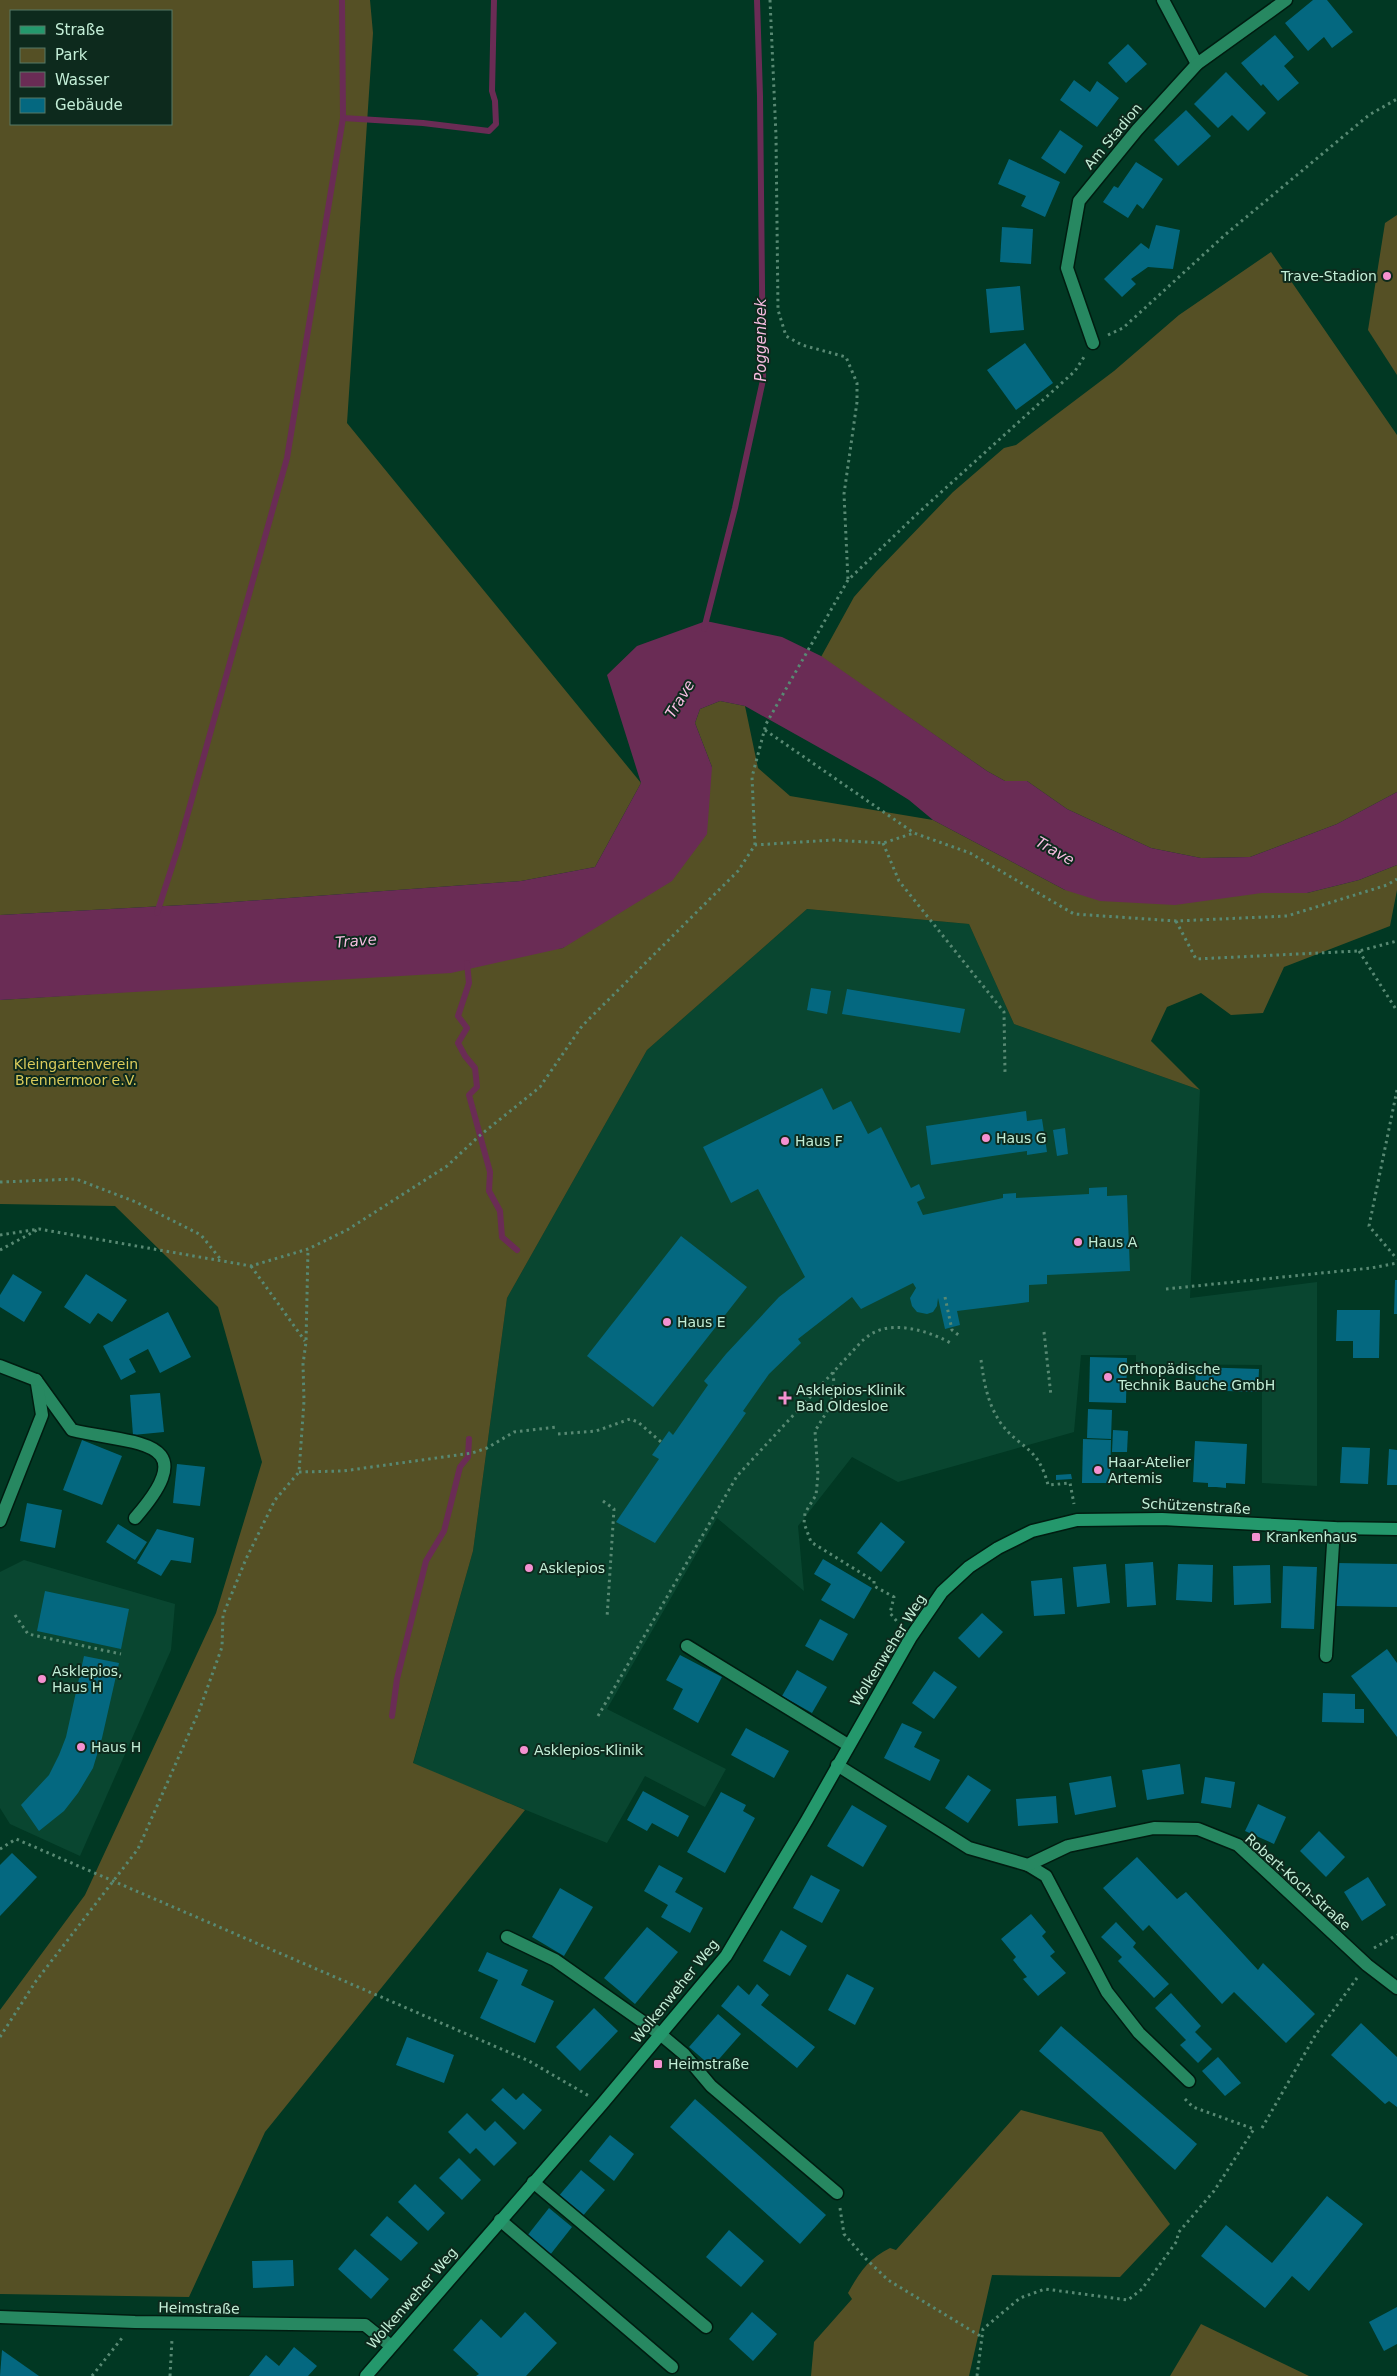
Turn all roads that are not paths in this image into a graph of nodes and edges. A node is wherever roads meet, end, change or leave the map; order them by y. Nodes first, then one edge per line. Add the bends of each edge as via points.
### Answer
1 (1163, 0) edge
2 (1286, 0) edge
3 (1197, 64) junction
4 (1093, 342) road end
5 (0, 1366) edge
6 (36, 1380) junction
7 (135, 1518) dead end
8 (0, 1521) edge
9 (1334, 1528) junction
10 (1397, 1529) edge
11 (998, 1548) joint
12 (687, 1646) dead end
13 (1326, 1656) dead end
14 (848, 1745) junction
15 (837, 1766) junction
16 (1028, 1865) junction
17 (507, 1937) dead end
18 (1397, 1988) edge
19 (660, 2034) junction
20 (1189, 2082) dead end
21 (533, 2182) junction
22 (837, 2193) road end
23 (500, 2220) junction
24 (0, 2317) edge
25 (706, 2327) dead end
26 (391, 2346) junction
27 (672, 2367) dead end
28 (366, 2376) edge

1 - 3 street
2 - 3 street, Am Stadion
3 - 4 street, Am Stadion via 1137,130 1079,202 1067,268
5 - 6 street
6 - 7 street via 72,1430 148,1445 159,1453 165,1473 149,1503
6 - 8 street via 42,1415
9 - 10 street, Schützenstraße
9 - 11 street, Schützenstraße via 1162,1518 1077,1520 1032,1531
9 - 13 street
11 - 14 street, Wolkenweher Weg via 969,1567 942,1592
12 - 14 street
14 - 15 street, Wolkenweher Weg
15 - 16 street via 969,1848
15 - 19 street, Wolkenweher Weg via 726,1956
16 - 18 street, Robert-Koch-Straße via 1068,1846 1154,1828 1198,1829 1238,1845 1362,1961
16 - 20 street via 1046,1876 1107,1992 1139,2033
17 - 19 street via 555,1960
19 - 21 street, Wolkenweher Weg
19 - 22 street via 684,2054 711,2086
21 - 23 street, Wolkenweher Weg
21 - 25 street
23 - 26 street, Wolkenweher Weg
23 - 27 street
24 - 26 street, Heimstraße via 364,2325
26 - 28 street, Wolkenweher Weg

